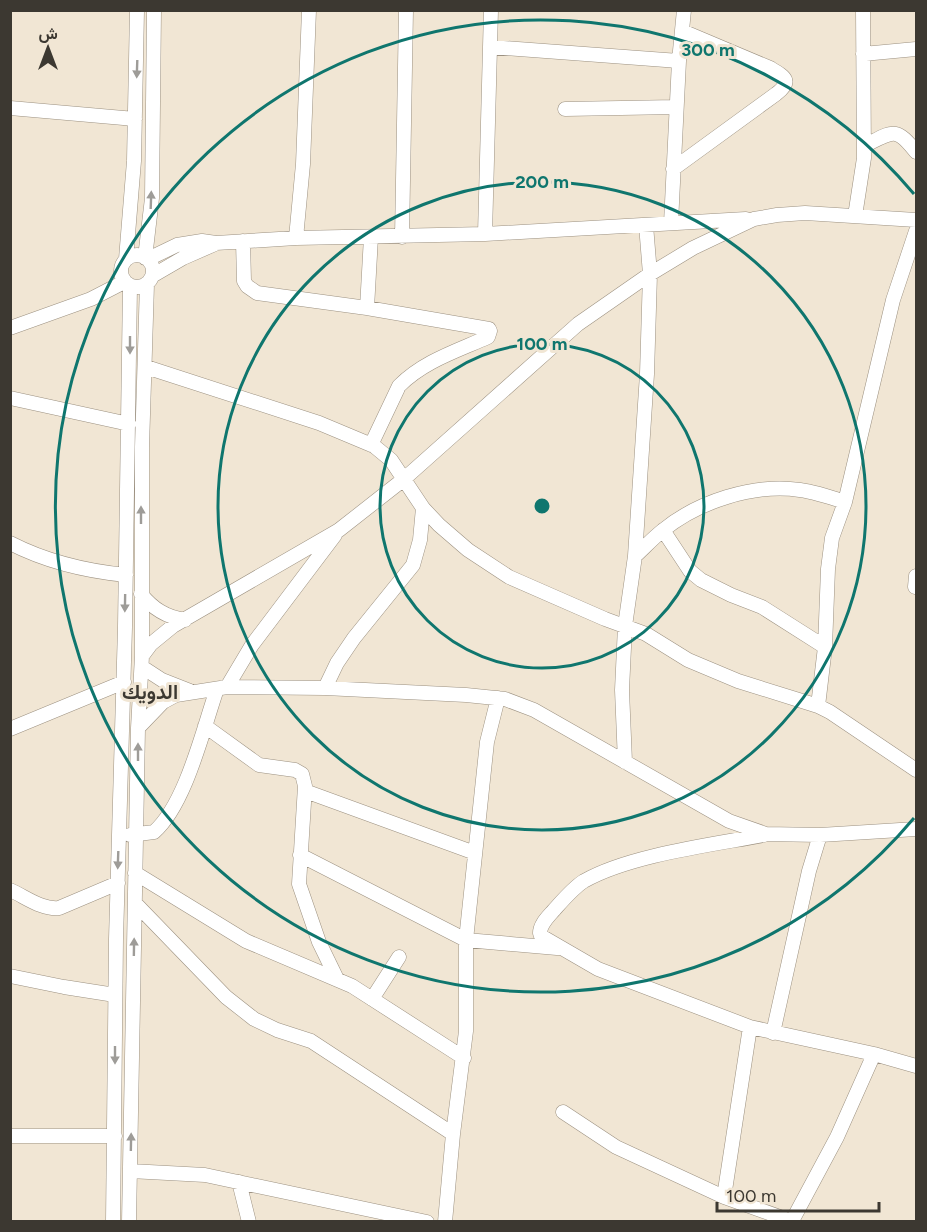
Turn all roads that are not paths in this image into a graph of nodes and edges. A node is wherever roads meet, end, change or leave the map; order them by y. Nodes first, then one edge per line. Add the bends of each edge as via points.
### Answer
1 (137, 10) edge
2 (154, 10) edge
3 (309, 10) edge
4 (406, 10) edge
5 (491, 10) edge
6 (684, 10) edge
7 (863, 10) edge
8 (682, 31) junction
9 (490, 47) junction
10 (916, 49) edge
11 (863, 54) junction
12 (679, 60) junction
13 (676, 106) junction
14 (10, 108) edge
15 (565, 109) dead end
16 (135, 119) junction
17 (864, 146) junction
18 (916, 152) edge
19 (673, 170) junction
20 (855, 216) junction
21 (754, 219) junction
22 (916, 220) edge
23 (671, 223) junction
24 (646, 225) junction
25 (916, 231) edge
26 (485, 234) junction
27 (371, 237) junction
28 (402, 237) junction
29 (296, 238) junction
30 (243, 241) junction
31 (216, 243) junction
32 (126, 259) junction
33 (147, 259) junction
34 (650, 274) junction
35 (150, 280) junction
36 (127, 284) junction
37 (367, 308) junction
38 (10, 328) edge
39 (146, 367) junction
40 (10, 398) edge
41 (129, 424) junction
42 (371, 445) junction
43 (404, 479) junction
44 (844, 502) junction
45 (423, 507) junction
46 (339, 530) junction
47 (663, 530) junction
48 (10, 543) edge
49 (126, 552) junction
50 (141, 553) junction
51 (635, 556) junction
52 (126, 575) junction
53 (141, 594) junction
54 (185, 620) junction
55 (625, 626) junction
56 (825, 647) junction
57 (142, 661) junction
58 (124, 682) junction
59 (222, 688) junction
60 (325, 688) junction
61 (190, 691) junction
62 (498, 698) junction
63 (818, 706) junction
64 (204, 726) junction
65 (138, 728) junction
66 (10, 729) edge
67 (625, 762) junction
68 (916, 770) edge
69 (305, 791) junction
70 (916, 829) edge
71 (766, 834) junction
72 (119, 835) junction
73 (137, 835) junction
74 (820, 835) junction
75 (475, 854) junction
76 (300, 855) junction
77 (135, 873) junction
78 (118, 883) junction
79 (10, 890) edge
80 (135, 903) junction
81 (466, 940) junction
82 (561, 949) junction
83 (399, 957) dead end
84 (10, 976) edge
85 (337, 979) junction
86 (115, 995) junction
87 (372, 999) junction
88 (750, 1028) junction
89 (773, 1033) junction
90 (874, 1054) junction
91 (464, 1058) junction
92 (916, 1066) edge
93 (563, 1112) dead end
94 (453, 1134) junction
95 (10, 1136) edge
96 (115, 1136) junction
97 (130, 1172) junction
98 (239, 1182) junction
99 (724, 1197) junction
100 (113, 1221) edge
101 (129, 1221) edge
102 (249, 1221) edge
103 (427, 1221) edge
104 (445, 1221) edge
105 (793, 1221) edge

1 -> 16 street
33 -> 2 street via 152,198
3 - 29 street
4 - 28 street
5 - 9 street
6 - 8 street
7 - 11 street
8 - 12 street
8 - 19 street via 770,68 786,83
9 - 12 street
9 - 26 street
10 - 11 street
11 - 17 street
12 - 13 street
13 - 15 street
13 - 19 street
14 - 16 street
16 - 32 street
17 - 18 street via 895,133
17 - 20 street
19 - 23 street
20 - 21 street via 805,213
20 - 22 street
21 - 23 street
21 - 34 street
23 - 24 street
24 - 26 street
24 - 34 street
25 - 44 street via 893,300
26 - 28 street
27 - 28 street
27 - 29 street
27 - 37 street
29 - 30 street
30 - 31 street
30 - 37 street via 244,281 257,293
31 - 33 street via 177,245
31 - 35 street via 177,260
32 - 33 street via 135,255
32 - 36 street via 120,270
33 - 35 street via 152,265
34 - 43 street via 564,335
34 - 51 street
35 - 36 street via 137,287
35 - 39 street
36 - 38 street
36 -> 41 street
37 - 42 street via 482,326 490,331 488,337 441,357 406,379
39 - 42 street via 319,423
50 -> 39 street
40 - 41 street
41 - 49 street
42 - 43 street via 391,460
43 - 45 street
43 - 46 street
44 - 47 street via 799,490 757,490 702,506
44 - 56 street via 832,538
45 - 55 street via 468,550 500,572
45 - 60 street via 413,565 354,638
46 - 54 street
46 - 59 street
47 - 51 street
47 - 56 street via 690,571 701,580 762,607
48 - 52 street via 67,566
49 - 50 street
49 - 52 street
50 - 53 street
51 - 55 street
52 -> 58 street
53 - 54 street via 156,609
53 - 57 street
54 - 57 street via 161,635
55 - 63 street via 738,681
55 - 67 street
56 - 63 street
57 - 61 street via 162,680
57 - 65 street
58 - 66 street
58 - 72 street
59 - 60 street
59 - 61 street
59 - 64 street
60 - 62 street
61 - 65 street via 163,702
62 - 67 street via 534,710
62 - 75 street via 487,742
63 - 68 street
64 - 69 street via 259,765 300,772
64 - 73 street via 171,809 156,830
73 -> 65 street
67 - 71 street via 729,821
69 - 75 street
69 - 76 street
70 - 74 street
71 - 74 street
71 - 82 street via 641,860 584,881 540,929 541,936
72 - 73 street
72 -> 78 street
73 - 77 street
74 - 89 street
75 - 81 street
76 - 81 street
76 - 85 street via 301,890
77 - 80 street
77 - 85 street via 246,941
78 - 79 street via 59,909 45,907
78 - 86 street
80 - 94 street via 226,997 254,1019 311,1041
97 -> 80 street
81 - 82 street
81 - 91 street
82 - 88 street via 598,969
83 - 87 street
84 - 86 street
85 - 87 street
86 -> 96 street
87 - 91 street
88 - 89 street
88 - 99 street
89 - 90 street
90 - 92 street
90 - 105 street
91 - 94 street
93 - 99 street via 616,1147
94 - 104 street
95 - 96 street
96 - 100 street
97 - 98 street via 205,1175
97 - 101 street
98 - 102 street
98 - 103 street
99 - 105 street

